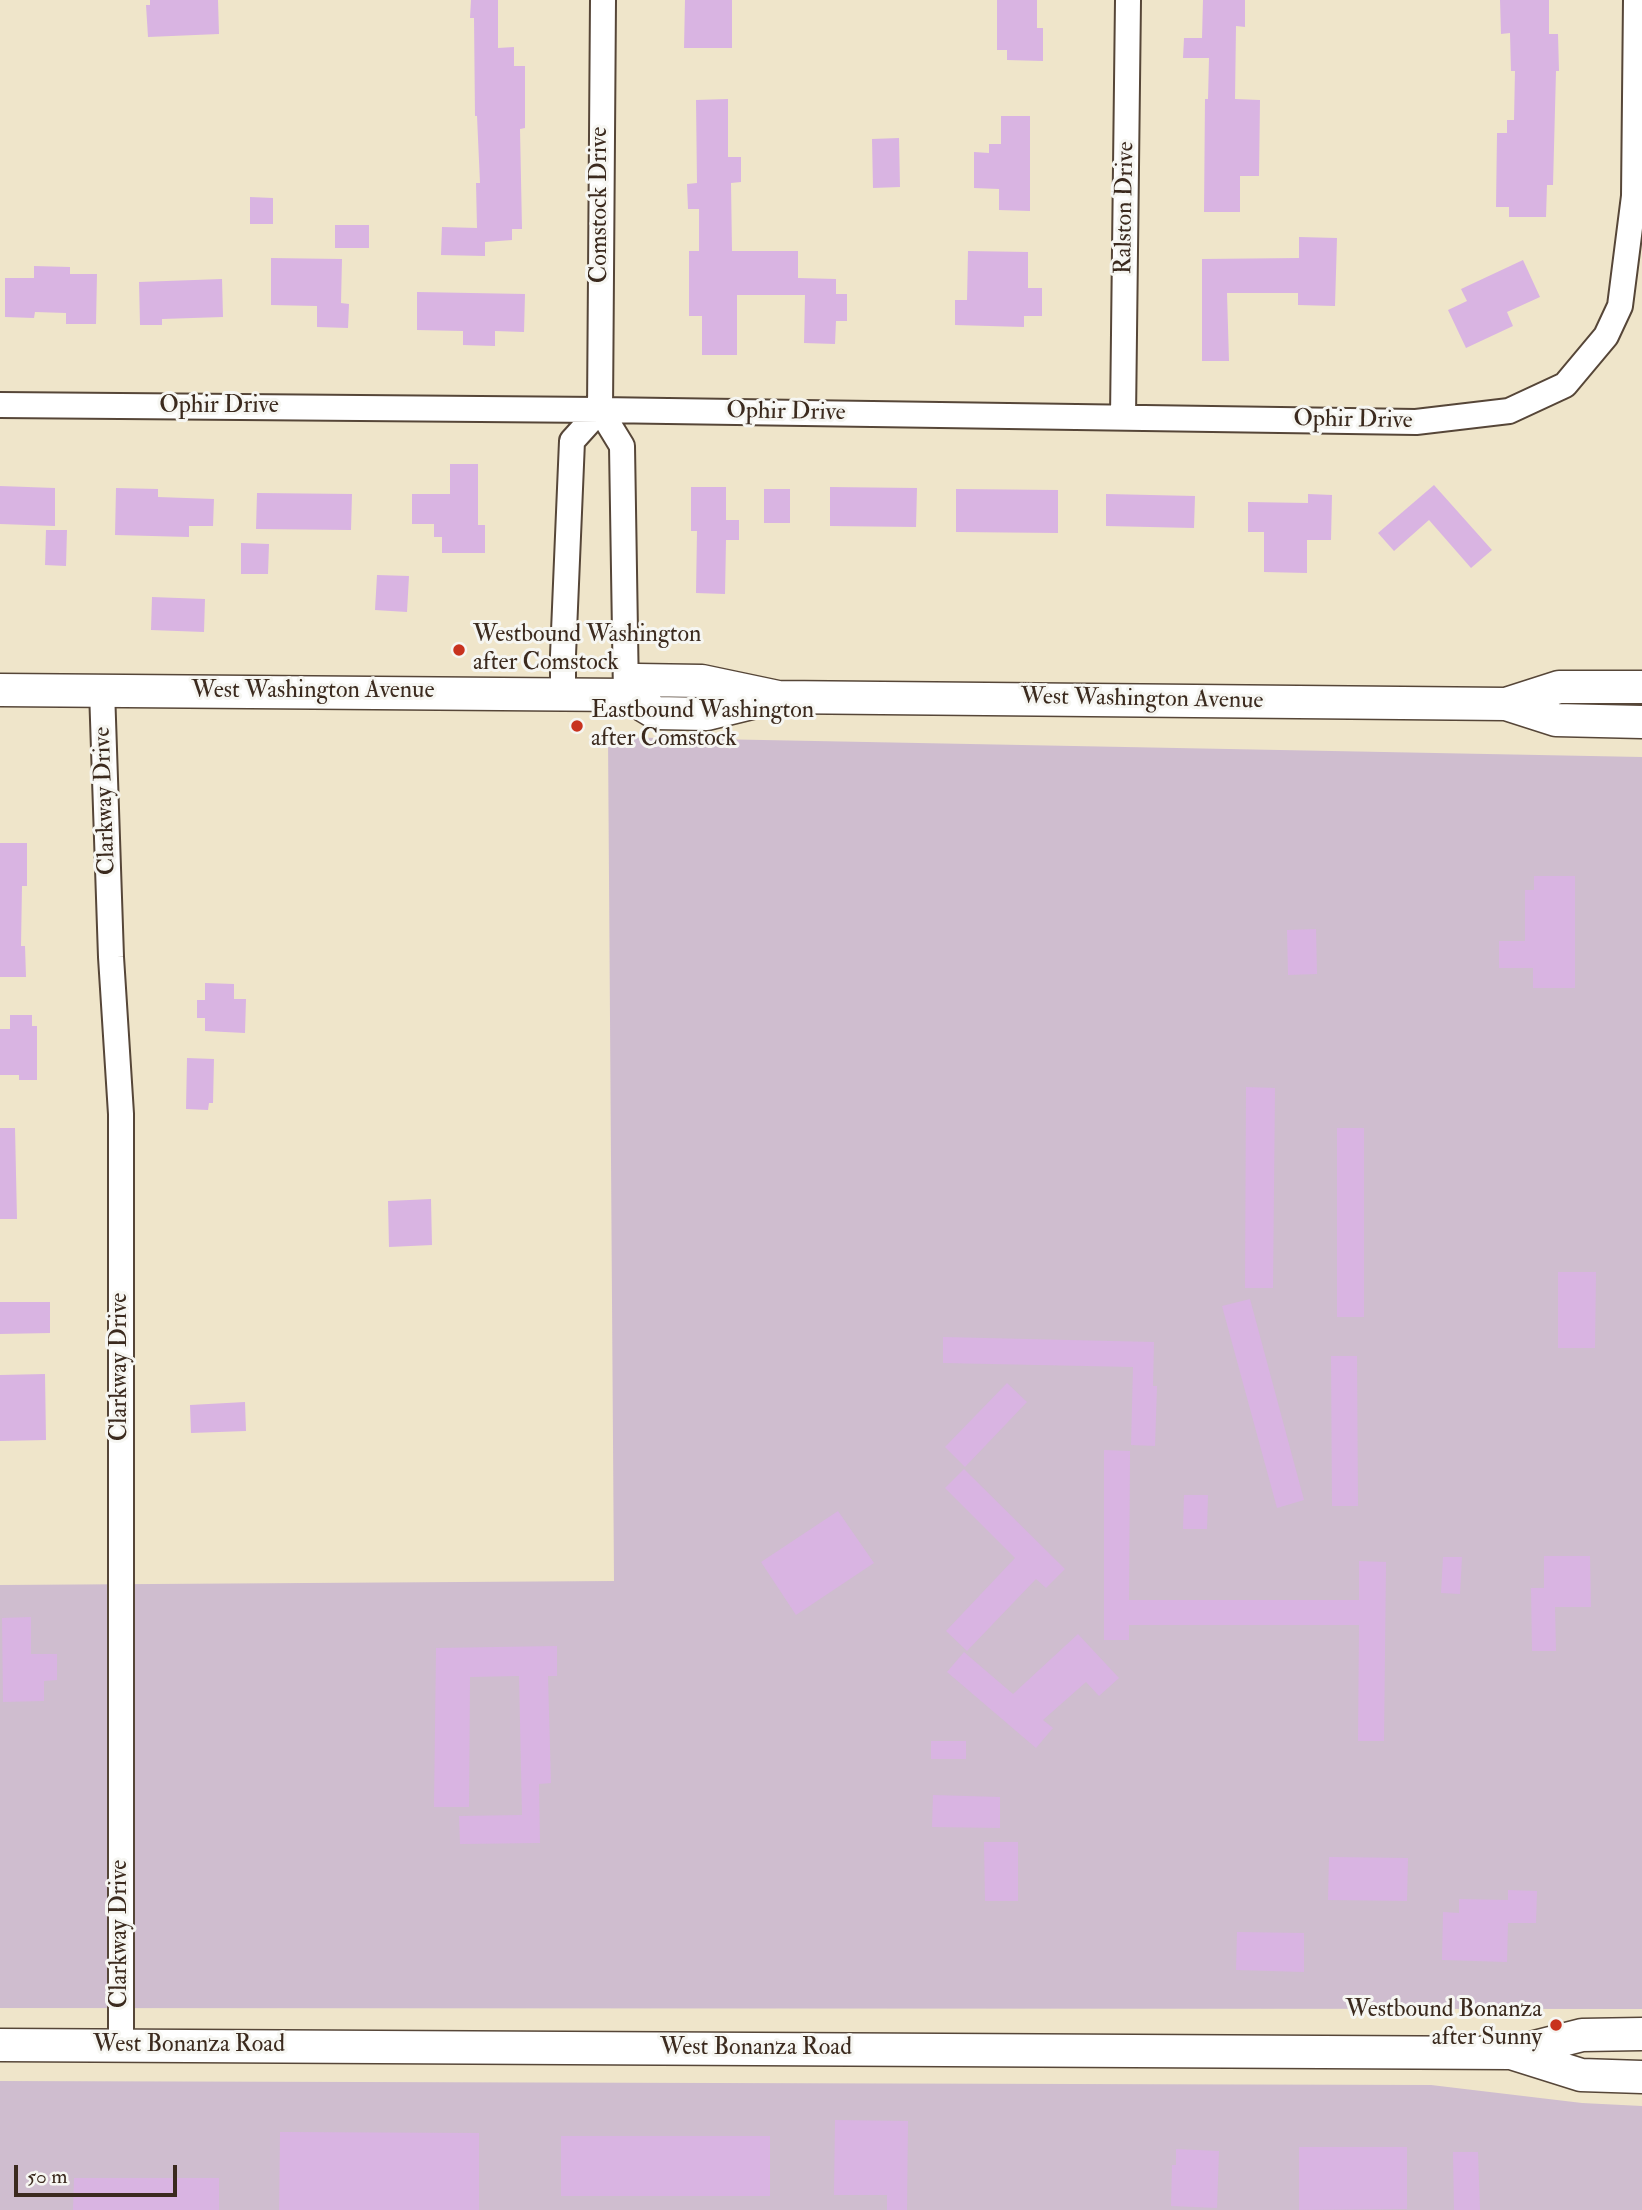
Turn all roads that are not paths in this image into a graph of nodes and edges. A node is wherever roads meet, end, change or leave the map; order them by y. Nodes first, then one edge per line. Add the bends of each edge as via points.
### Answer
1 (603, 0) edge
2 (1128, 0) edge
3 (1636, 0) edge
4 (0, 405) edge
5 (600, 410) junction
6 (1123, 417) junction
7 (1642, 687) edge
8 (0, 690) edge
9 (102, 690) junction
10 (563, 695) junction
11 (626, 695) junction
12 (1506, 704) junction
13 (1642, 722) edge
14 (1642, 2034) edge
15 (0, 2045) edge
16 (121, 2045) junction
17 (1511, 2053) junction
18 (1642, 2077) edge

1 - 5 street, Comstock Drive
2 - 6 street, Ralston Drive
3 - 6 street, Ophir Drive via 1634,197 1620,306 1606,336 1565,385 1509,411 1416,422
4 - 5 street, Ophir Drive
5 - 6 street, Ophir Drive
5 - 10 street via 572,441
5 - 11 street via 622,446
7 - 12 main road, West Washington Avenue via 1559,687
8 - 9 main road, West Washington Avenue
9 - 10 main road, West Washington Avenue
9 - 16 street, Clarkway Drive via 121,1114
10 - 11 main road, West Washington Avenue
11 - 12 main road, West Washington Avenue via 656,713 707,715 778,697
12 - 13 main road, West Washington Avenue via 1556,720
14 - 17 main road, West Bonanza Road via 1581,2035
15 - 16 main road, West Bonanza Road
16 - 17 main road, West Bonanza Road
17 - 18 main road, West Bonanza Road via 1581,2075

